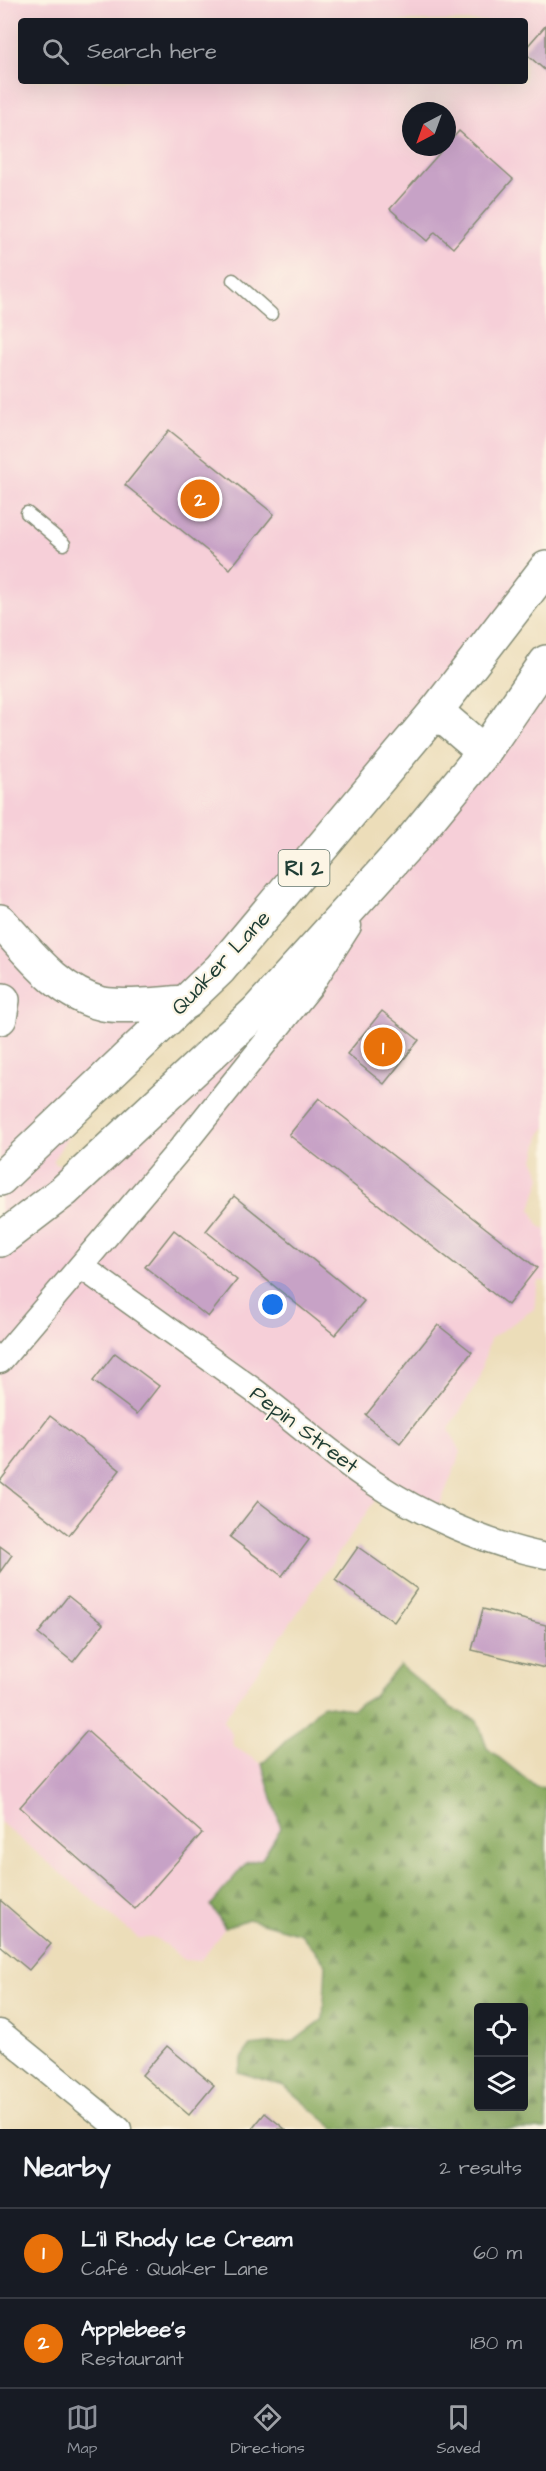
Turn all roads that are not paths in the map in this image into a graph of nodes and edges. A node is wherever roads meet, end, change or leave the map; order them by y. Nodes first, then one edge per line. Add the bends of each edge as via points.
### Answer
1 (232, 280) dead end
2 (271, 314) dead end
3 (27, 513) dead end
4 (64, 544) dead end
5 (546, 568) edge
6 (546, 662) edge
7 (436, 711) junction
8 (484, 752) junction
9 (383, 874) junction
10 (0, 921) edge
11 (187, 1002) junction
12 (0, 1179) edge
13 (0, 1240) edge
14 (82, 1267) junction
15 (0, 1360) edge
16 (546, 1556) edge
17 (0, 2032) edge
18 (119, 2129) edge

1 - 2 lane
3 - 4 lane
5 - 7 main road, Quaker Lane / RI 2
6 - 8 main road, RI 2
7 - 8 main road
7 - 11 main road, Quaker Lane / RI 2 via 232,955
8 - 9 main road, RI 2
9 - 13 main road, RI 2 via 257,1011 64,1191
9 - 14 street via 310,987
10 - 11 main road via 43,970 71,990 104,1004
11 - 12 main road, Quaker Lane / RI 2
14 - 15 street
14 - 16 street, Pepin Street via 256,1392 371,1481 466,1529 515,1550
17 - 18 street

